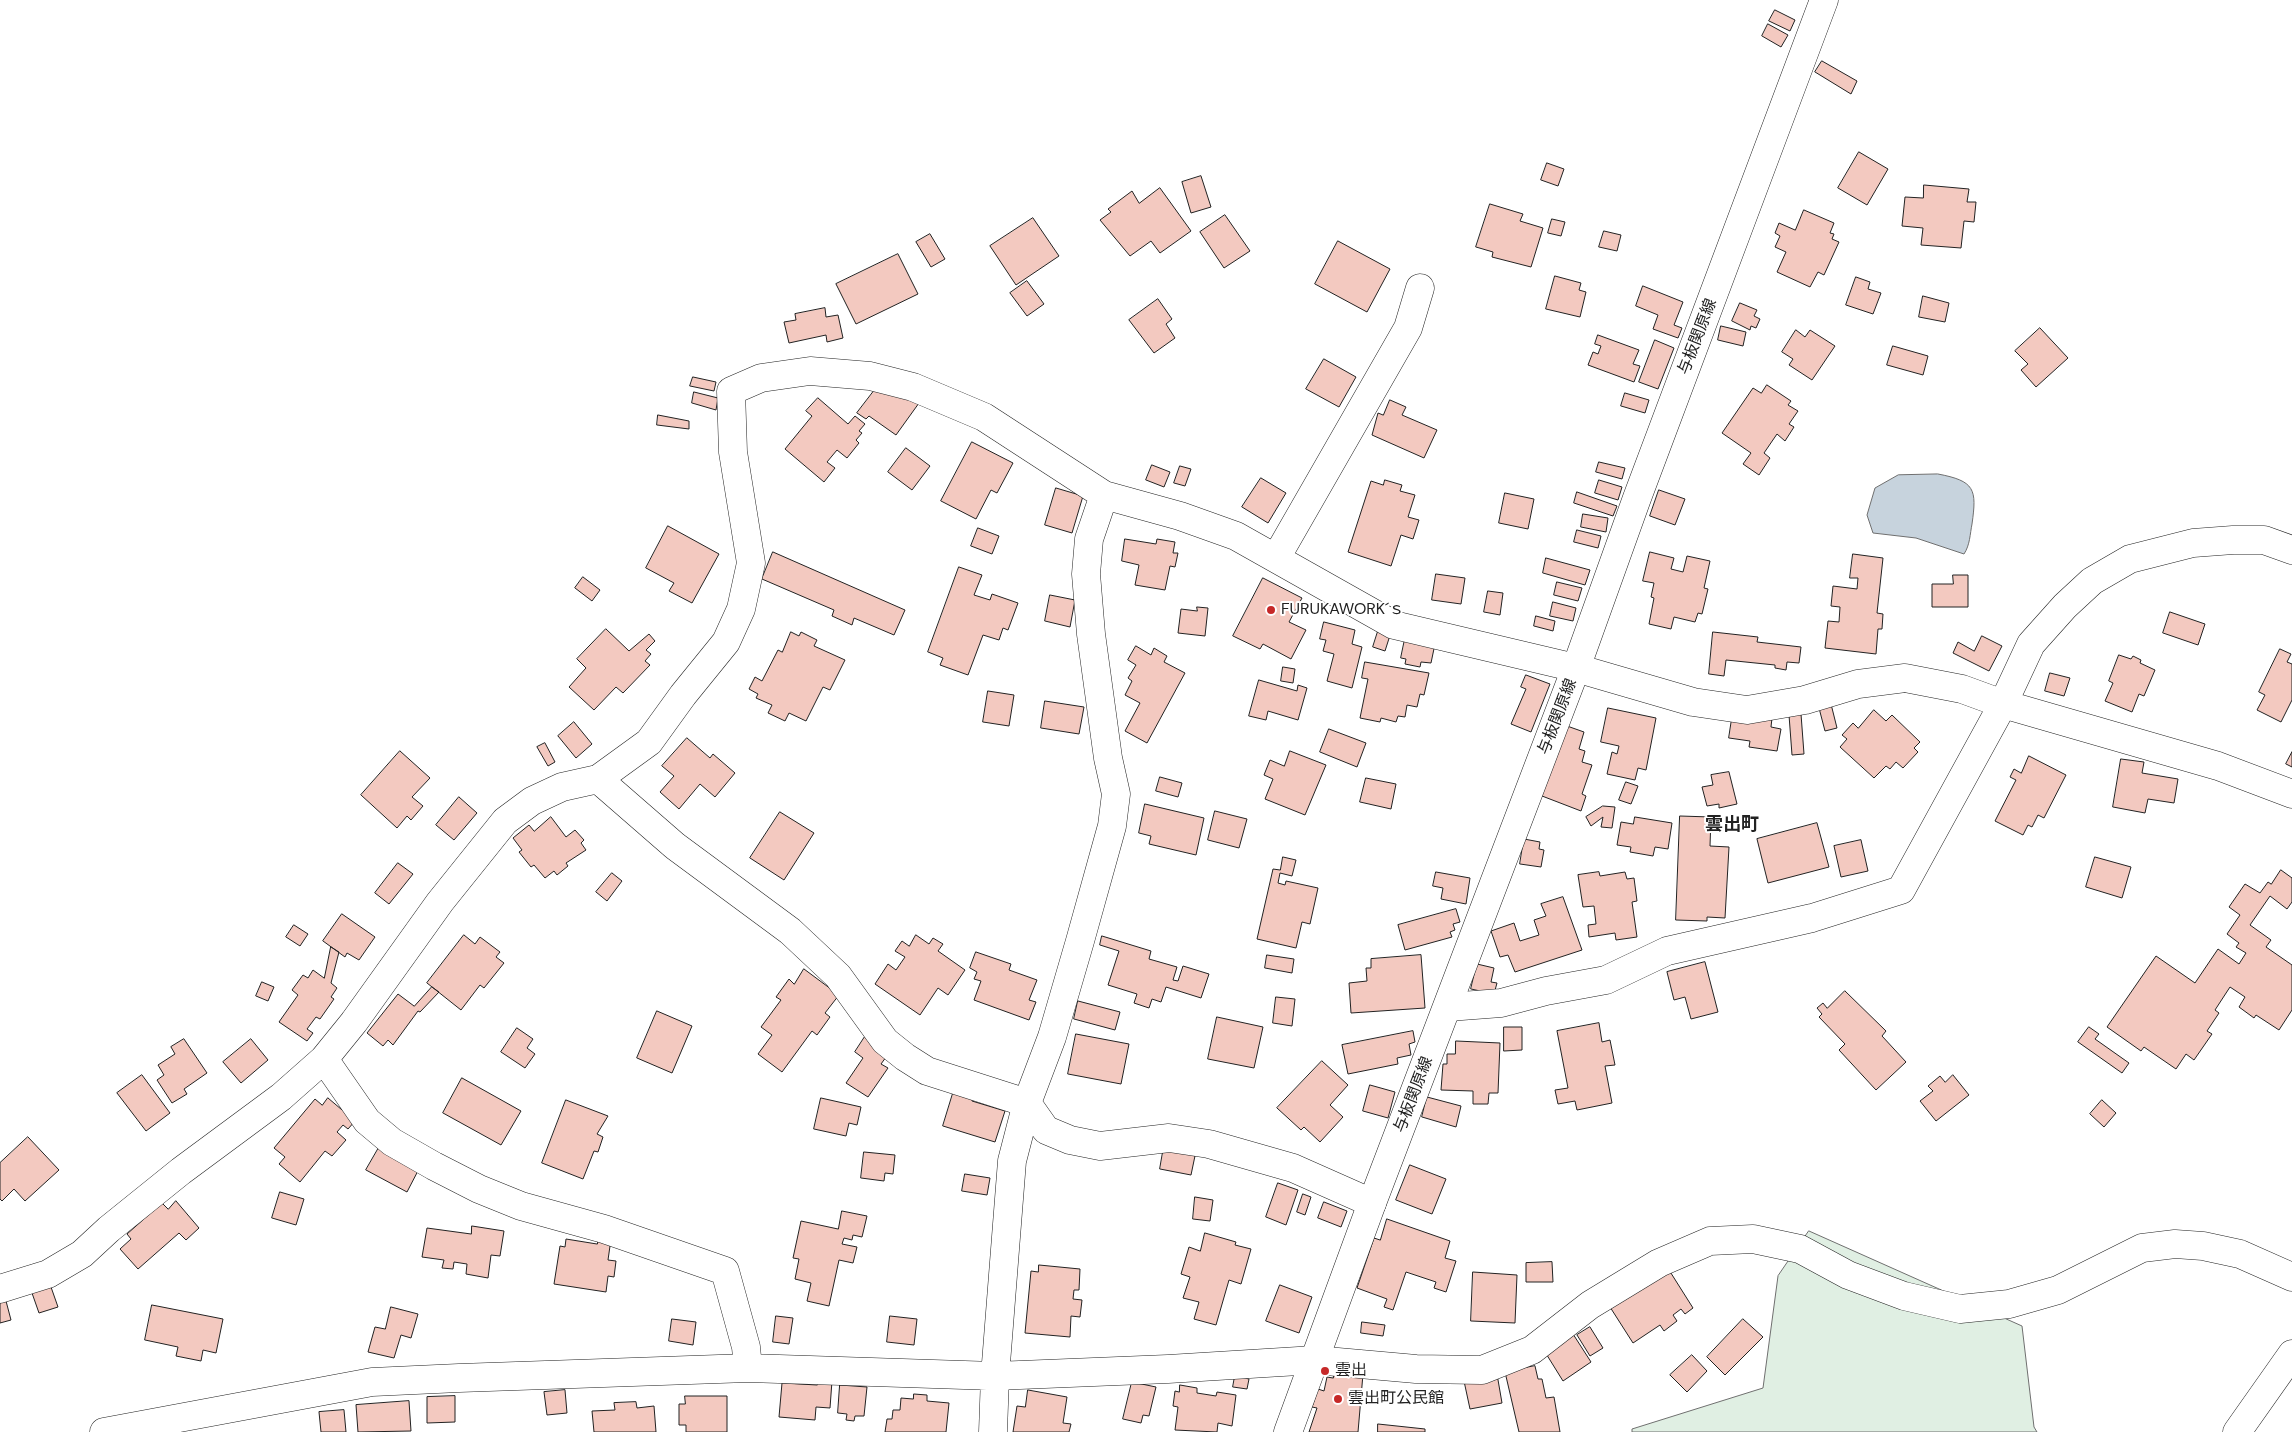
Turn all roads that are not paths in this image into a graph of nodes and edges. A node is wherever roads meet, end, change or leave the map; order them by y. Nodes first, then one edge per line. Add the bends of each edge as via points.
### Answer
1 (1824, 0) edge
2 (1420, 288) dead end
3 (1104, 495) junction
4 (2292, 550) edge
5 (1276, 558) junction
6 (1576, 668) junction
7 (2003, 704) junction
8 (598, 779) junction
9 (2292, 794) edge
10 (1448, 1008) junction
11 (324, 1059) junction
12 (1026, 1103) junction
13 (1372, 1203) junction
14 (2292, 1277) edge
15 (0, 1289) edge
16 (2292, 1354) edge
17 (1315, 1360) junction
18 (748, 1368) junction
19 (995, 1376) junction
20 (104, 1432) edge
21 (993, 1432) edge
22 (1288, 1432) edge
23 (2237, 1432) edge

1 - 6 street, 与板関原線
2 - 5 street via 1408,328
3 - 5 street via 1236,536
3 - 8 street via 984,417 913,387 870,376 810,371 761,378 731,390 733,452 751,563 741,609 726,642 649,742
3 - 12 street via 1089,540 1086,574 1091,634 1116,794 1112,826 1052,1037
4 - 7 street via 2264,540 2233,540 2193,543 2130,559 2092,581 2031,644
5 - 6 street via 1394,625
6 - 7 street via 1693,702 1748,710 1805,700 1858,684 1905,678 1962,689
6 - 10 street, 与板関原線
7 - 9 street via 2218,766
7 - 10 street via 1901,890 1812,918 1667,951 1606,980 1501,1003
8 - 11 street via 562,787 532,801 505,821 440,902
8 - 12 street via 676,846 790,931 838,976 885,1041 905,1057 927,1071
10 - 13 street, 与板関原線
11 - 15 street via 281,1097 116,1223 82,1254 48,1274
11 - 18 street via 367,1121 392,1142 434,1166 521,1206 604,1229 725,1272 746,1347
12 - 13 street via 1046,1130 1070,1140 1100,1146 1169,1138 1209,1144 1293,1168
12 - 19 street via 1012,1162
13 - 17 street, 与板関原線
14 - 17 street via 2240,1254 2175,1244 2142,1248 2058,1290 2009,1304 1960,1309 1894,1292 1848,1275 1800,1249 1753,1239 1710,1241 1659,1263 1590,1306 1532,1350 1482,1370 1416,1369
16 - 23 street
17 - 19 street
17 - 22 street, 与板関原線
18 - 19 street
18 - 20 street via 372,1382
19 - 21 street

